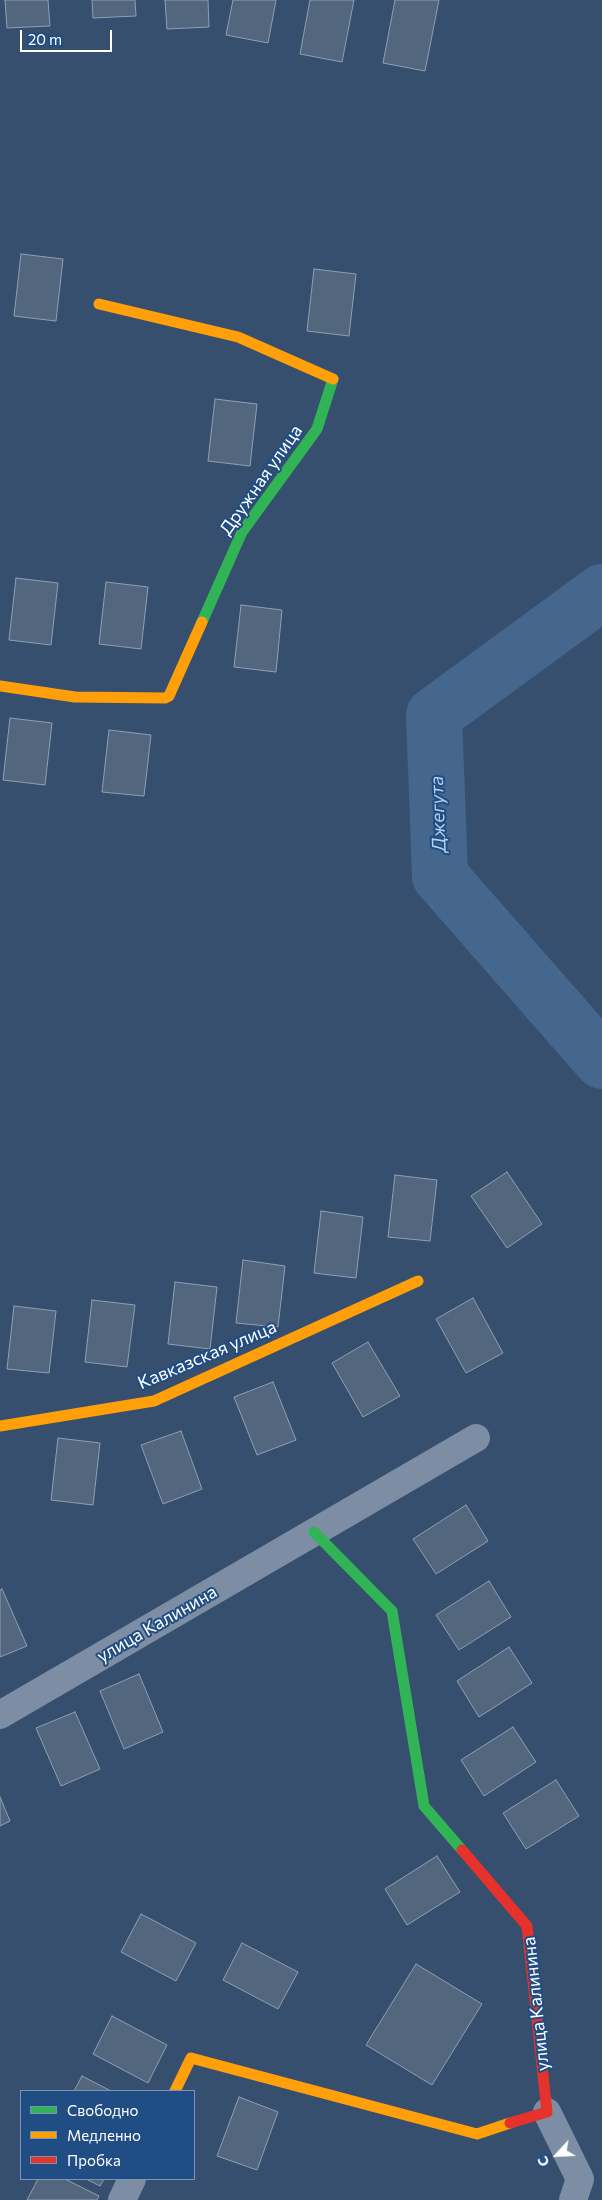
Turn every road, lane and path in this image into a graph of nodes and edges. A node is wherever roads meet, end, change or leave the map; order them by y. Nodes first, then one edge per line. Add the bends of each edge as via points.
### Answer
1 (99, 304) dead end
2 (0, 686) edge
3 (418, 1281) dead end
4 (0, 1426) edge
5 (476, 1438) dead end
6 (314, 1532) junction
7 (0, 1715) edge
8 (175, 2090) edge
9 (547, 2112) junction
10 (132, 2180) edge
11 (122, 2200) edge
12 (573, 2200) edge

1 - 2 street, Дружная улица via 238,337 332,378 317,429 242,532 169,696 75,697
3 - 4 street, Кавказская улица via 154,1401
5 - 6 street, улица Калинина
6 - 7 street, улица Калинина
6 - 9 street, улица Калинина via 392,1610 424,1806 527,1926
8 - 9 street via 191,2058 477,2134
9 - 12 street via 580,2180
10 - 11 street

